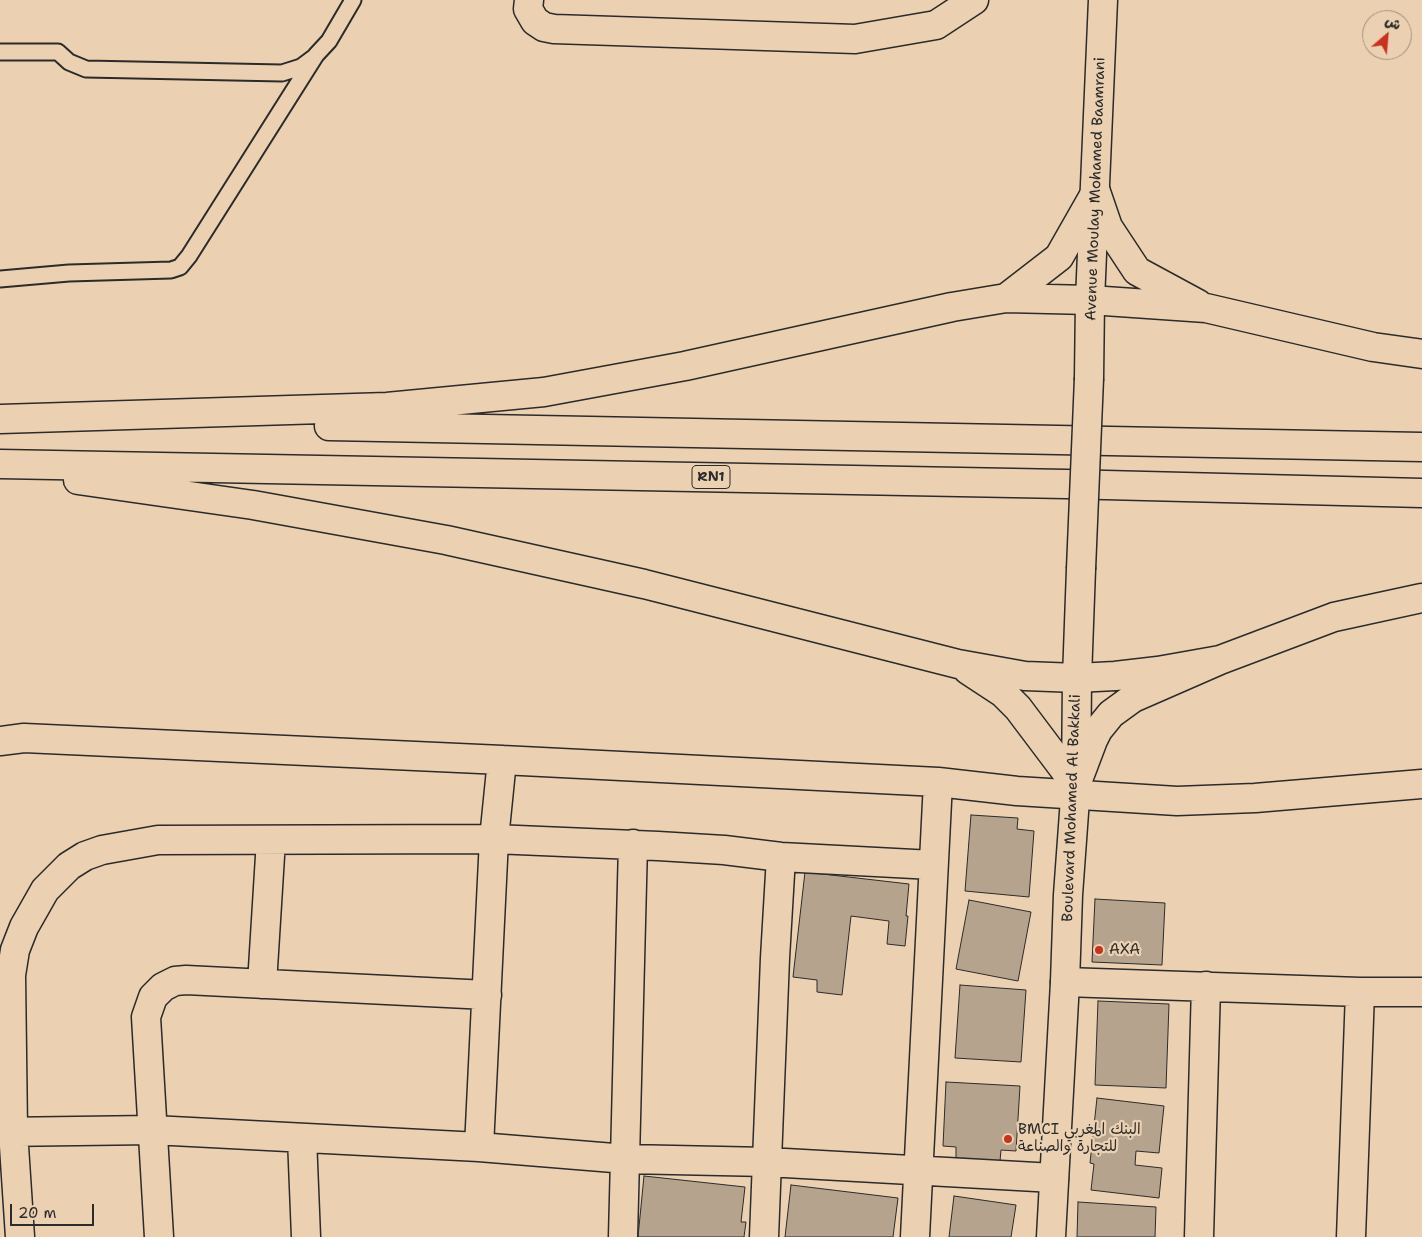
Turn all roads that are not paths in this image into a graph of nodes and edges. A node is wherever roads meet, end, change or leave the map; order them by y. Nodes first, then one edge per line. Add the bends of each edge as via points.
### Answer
1 (353, 0) edge
2 (529, 0) edge
3 (974, 0) edge
4 (1103, 0) edge
5 (0, 52) edge
6 (316, 55) junction
7 (1096, 192) junction
8 (0, 278) edge
9 (1006, 298) junction
10 (1090, 300) junction
11 (1206, 308) junction
12 (1422, 354) edge
13 (1089, 378) joint
14 (0, 420) edge
15 (1422, 448) edge
16 (0, 464) edge
17 (0, 469) edge
18 (1422, 493) edge
19 (1422, 598) edge
20 (1220, 660) junction
21 (958, 664) junction
22 (1076, 678) junction
23 (0, 740) edge
24 (502, 760) junction
25 (938, 782) junction
26 (1422, 784) edge
27 (1075, 790) junction
28 (494, 839) junction
29 (271, 840) junction
30 (633, 844) junction
31 (781, 856) junction
32 (933, 865) junction
33 (1065, 982) junction
34 (262, 984) junction
35 (1206, 986) junction
36 (1360, 992) junction
37 (1422, 992) edge
38 (487, 995) junction
39 (152, 1130) junction
40 (6, 1131) edge
41 (302, 1138) junction
42 (479, 1147) junction
43 (626, 1159) junction
44 (768, 1162) junction
45 (918, 1170) junction
46 (1054, 1178) junction
47 (20, 1237) edge
48 (159, 1237) edge
49 (306, 1237) edge
50 (623, 1237) edge
51 (764, 1237) edge
52 (915, 1237) edge
53 (1051, 1237) edge
54 (1199, 1237) edge
55 (1351, 1237) edge

1 - 6 lane via 329,41
2 - 3 main road via 528,9 535,21 554,29 855,39 936,25
4 - 7 main road, Avenue Moulay Mohamed Baamrani
5 - 6 lane via 58,52 69,62 86,69 282,73 301,67
6 - 8 lane via 180,267
7 - 9 main road via 1059,257
7 - 10 main road, Avenue Moulay Mohamed Baamrani
7 - 11 main road via 1108,227 1137,270
9 - 10 main road
9 - 14 main road via 685,366 544,392 388,407
10 - 11 main road
10 - 13 main road, Avenue Moulay Mohamed Baamrani
11 - 12 main road via 1373,347
13 - 22 main road, Boulevard Mohamed Al Bakkali, bridge
14 - 15 main road
16 - 18 main road, RN1
17 - 21 main road via 253,505 446,540 644,584
19 - 20 main road via 1334,617
20 - 22 main road via 1158,671
20 - 27 main road via 1145,692 1111,714 1093,740
21 - 22 main road via 1025,676
21 - 27 main road via 1003,693 1018,708
22 - 27 main road, Boulevard Mohamed Al Bakkali
23 - 24 main road via 24,738
24 - 25 main road
24 - 28 main road
25 - 27 main road via 1017,791
25 - 32 main road
26 - 27 main road via 1216,801 1177,801
27 - 33 main road, Boulevard Mohamed Al Bakkali
28 - 29 main road
28 - 30 main road
28 - 38 main road
29 - 34 main road
29 - 40 main road via 158,840 102,850 69,866 45,890 15,950 11,975
30 - 31 main road
30 - 43 main road
31 - 32 main road
31 - 44 main road
32 - 45 main road
33 - 35 main road
33 - 46 main road, Boulevard Mohamed Al Bakkali
34 - 38 main road
34 - 39 main road via 176,981 163,986 153,997 146,1017
35 - 36 main road
35 - 54 main road
36 - 37 main road
36 - 55 main road
38 - 42 main road
39 - 40 main road
39 - 41 main road
39 - 48 main road
40 - 47 main road
41 - 42 main road
41 - 49 main road
42 - 43 main road
43 - 44 main road
43 - 50 main road
44 - 45 main road
44 - 51 main road
45 - 46 main road
45 - 52 main road
46 - 53 main road, Boulevard Mohamed Al Bakkali

